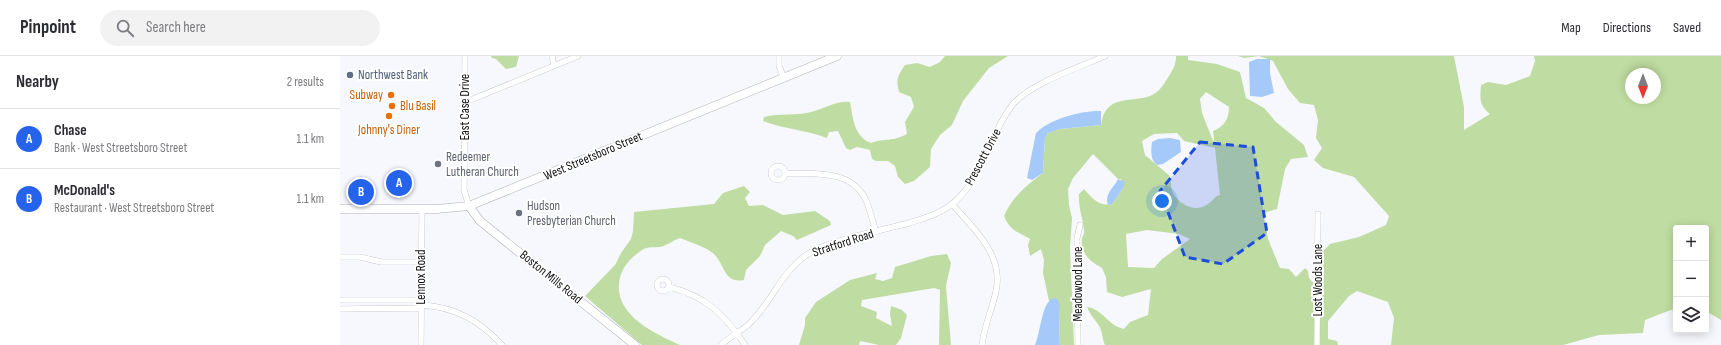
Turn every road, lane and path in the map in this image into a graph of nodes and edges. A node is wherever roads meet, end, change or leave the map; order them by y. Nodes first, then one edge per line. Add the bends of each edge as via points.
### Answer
1 (465, 56) edge
2 (552, 56) edge
3 (578, 56) edge
4 (779, 56) edge
5 (837, 56) edge
6 (1105, 56) edge
7 (554, 66) junction
8 (784, 78) junction
9 (465, 100) junction
10 (785, 173) dead end
11 (952, 204) junction
12 (469, 206) junction
13 (340, 209) edge
14 (422, 209) junction
15 (1318, 214) dead end
16 (1080, 225) dead end
17 (876, 232) junction
18 (340, 257) edge
19 (421, 262) junction
20 (669, 287) dead end
21 (340, 300) edge
22 (421, 305) junction
23 (340, 309) edge
24 (737, 333) junction
25 (421, 345) edge
26 (502, 345) edge
27 (635, 345) edge
28 (720, 345) edge
29 (745, 345) edge
30 (982, 345) edge
31 (1078, 345) edge
32 (1317, 345) edge

1 - 9 street, East Case Drive
2 - 7 street
3 - 7 street
4 - 8 street via 779,66
5 - 8 main road, West Streetsboro Street
6 - 11 street, Prescott Drive via 1024,94 1002,121 971,183
7 - 9 street
8 - 12 main road, West Streetsboro Street
9 - 12 street, East Case Drive via 464,190
10 - 17 street via 836,176 847,180 858,188 866,200
11 - 17 street, Stratford Road via 926,218
11 - 30 street via 984,242 995,262 996,291
12 - 14 main road, West Streetsboro Street
12 - 27 main road, Boston Mills Road via 480,221
13 - 14 main road, West Streetsboro Street
14 - 19 street, Lennox Road
15 - 32 street, Lost Woods Lane
16 - 31 street, Meadowood Lane via 1077,238
17 - 24 street, Stratford Road via 823,247 799,260 785,274 760,313
18 - 19 street via 360,257 381,262
19 - 22 street, Lennox Road
20 - 24 street via 686,291 707,302 720,312
21 - 22 street
22 - 23 street
22 - 25 street, Lennox Road
22 - 26 street via 450,309 470,318 488,330
24 - 28 street, Stratford Road
24 - 29 street

